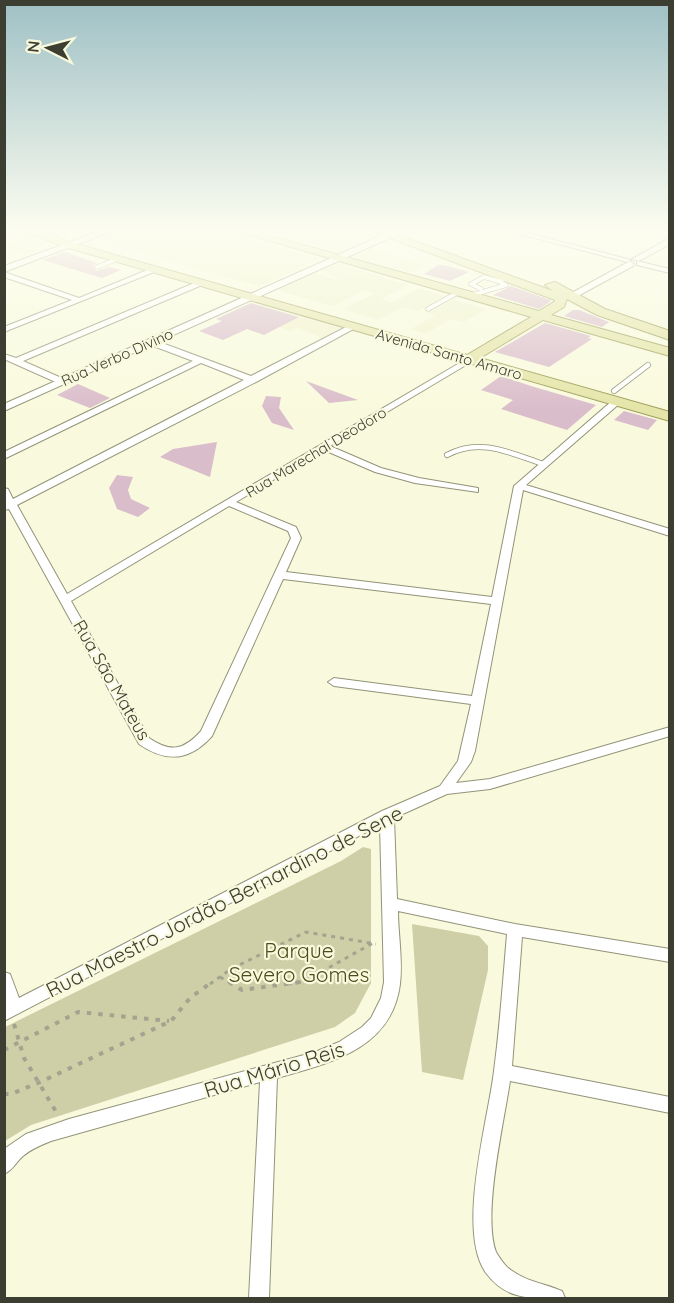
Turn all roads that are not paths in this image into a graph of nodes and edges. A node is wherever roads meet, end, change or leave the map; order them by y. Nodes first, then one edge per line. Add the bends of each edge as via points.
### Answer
1 (47, 289) edge
2 (107, 289) edge
3 (185, 289) edge
4 (221, 289) edge
5 (258, 289) edge
6 (265, 289) edge
7 (442, 289) edge
8 (482, 289) joint
9 (496, 289) edge
10 (534, 289) edge
11 (544, 289) edge
12 (584, 289) edge
13 (262, 290) junction
14 (463, 295) junction
15 (248, 296) junction
16 (568, 298) junction
17 (79, 300) junction
18 (428, 309) dead end
19 (542, 316) junction
20 (353, 327) junction
21 (4, 330) edge
22 (669, 336) edge
23 (151, 342) junction
24 (669, 352) edge
25 (4, 356) edge
26 (474, 356) junction
27 (17, 361) junction
28 (199, 361) junction
29 (648, 365) dead end
30 (253, 380) junction
31 (63, 382) junction
32 (615, 396) junction
33 (669, 407) edge
34 (4, 408) edge
35 (669, 417) edge
36 (325, 447) junction
37 (447, 455) dead end
38 (4, 456) edge
39 (543, 464) junction
40 (519, 486) junction
41 (474, 490) dead end
42 (4, 491) edge
43 (230, 503) junction
44 (8, 505) edge
45 (669, 533) edge
46 (280, 575) junction
47 (66, 599) junction
48 (494, 601) junction
49 (334, 682) dead end
50 (477, 701) junction
51 (669, 730) edge
52 (445, 789) junction
53 (387, 815) junction
54 (390, 903) junction
55 (515, 930) junction
56 (669, 956) edge
57 (4, 979) edge
58 (10, 1012) edge
59 (502, 1072) junction
60 (269, 1073) junction
61 (669, 1105) edge
62 (4, 1165) edge
63 (259, 1299) edge
64 (555, 1299) edge

1 - 17 street
2 - 17 street
3 - 27 street
4 - 15 main road, Avenida Santo Amaro
5 - 13 main road, Avenida Santo Amaro
6 - 13 street, Rua Verbo Divino
7 - 14 main road
8 - 9 lane
8 - 14 lane
10 - 16 main road
11 - 16 main road
12 - 16 street, Rua Marechal Deodoro
13 - 15 street, Rua Verbo Divino
13 - 26 main road, Avenida Santo Amaro
14 - 18 lane
14 - 19 main road
15 - 20 main road, Avenida Santo Amaro
15 - 23 street, Rua Verbo Divino
16 - 19 main road, Rua Marechal Deodoro
16 - 22 main road
17 - 21 street
19 - 24 main road
19 - 26 main road, Rua Marechal Deodoro
20 - 26 main road, Avenida Santo Amaro
20 - 30 street
23 - 28 street
23 - 31 street, Rua Verbo Divino
25 - 27 street
26 - 32 main road, Avenida Santo Amaro
26 - 36 street, Rua Marechal Deodoro
27 - 31 street
28 - 30 street
28 - 38 street
29 - 32 lane
30 - 44 street
31 - 34 street, Rua Verbo Divino
32 - 33 main road, Avenida Santo Amaro
32 - 35 main road, Avenida Santo Amaro
32 - 39 street
36 - 41 street via 378,470
36 - 43 street, Rua Marechal Deodoro
37 - 39 lane via 459,446 477,444
39 - 40 street
40 - 45 street
40 - 48 street
42 - 44 street, Rua São Mateus
43 - 46 street, Rua São Mateus via 294,531 297,538
43 - 47 street, Rua Marechal Deodoro
44 - 47 street, Rua São Mateus
46 - 47 street, Rua São Mateus via 207,733 191,749 172,754 144,741
46 - 48 street
48 - 50 street
49 - 50 street
50 - 52 street via 464,762
51 - 52 street via 490,784
52 - 53 street, Rua Maestro Jordão Bernardino de Sene
53 - 54 street, Rua Mário Reis
53 - 58 street, Rua Maestro Jordão Bernardino de Sene
54 - 55 street
54 - 60 street, Rua Mário Reis via 382,945 390,999 374,1028 353,1044
55 - 56 street
55 - 59 street
57 - 58 street
59 - 61 street
59 - 64 street via 482,1241 488,1258 501,1275 532,1293
60 - 62 street, Rua Mário Reis via 69,1126 24,1145
60 - 63 street

